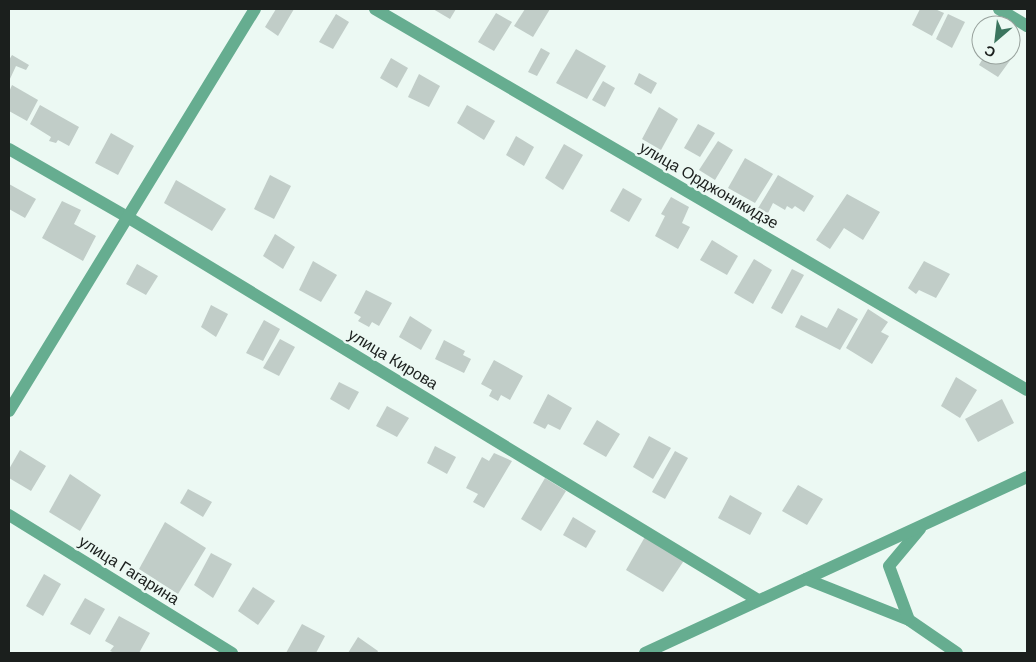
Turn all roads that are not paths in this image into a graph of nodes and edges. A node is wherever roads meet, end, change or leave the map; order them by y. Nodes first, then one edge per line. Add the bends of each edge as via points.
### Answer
1 (255, 9) edge
2 (375, 9) edge
3 (999, 9) edge
4 (1027, 26) edge
5 (9, 149) edge
6 (128, 218) junction
7 (1027, 390) edge
8 (9, 412) edge
9 (1027, 477) edge
10 (9, 515) edge
11 (923, 525) junction
12 (806, 579) junction
13 (758, 600) junction
14 (909, 620) junction
15 (232, 653) edge
16 (645, 653) edge
17 (957, 653) edge

1 - 6 street
2 - 7 street, улица Орджоникидзе
3 - 4 street
5 - 6 street, улица Кирова
6 - 8 street
6 - 13 street, улица Кирова
9 - 11 street
10 - 15 street, улица Гагарина
11 - 12 street
11 - 14 street via 889,566
12 - 13 street
12 - 14 street
13 - 16 street
14 - 17 street

